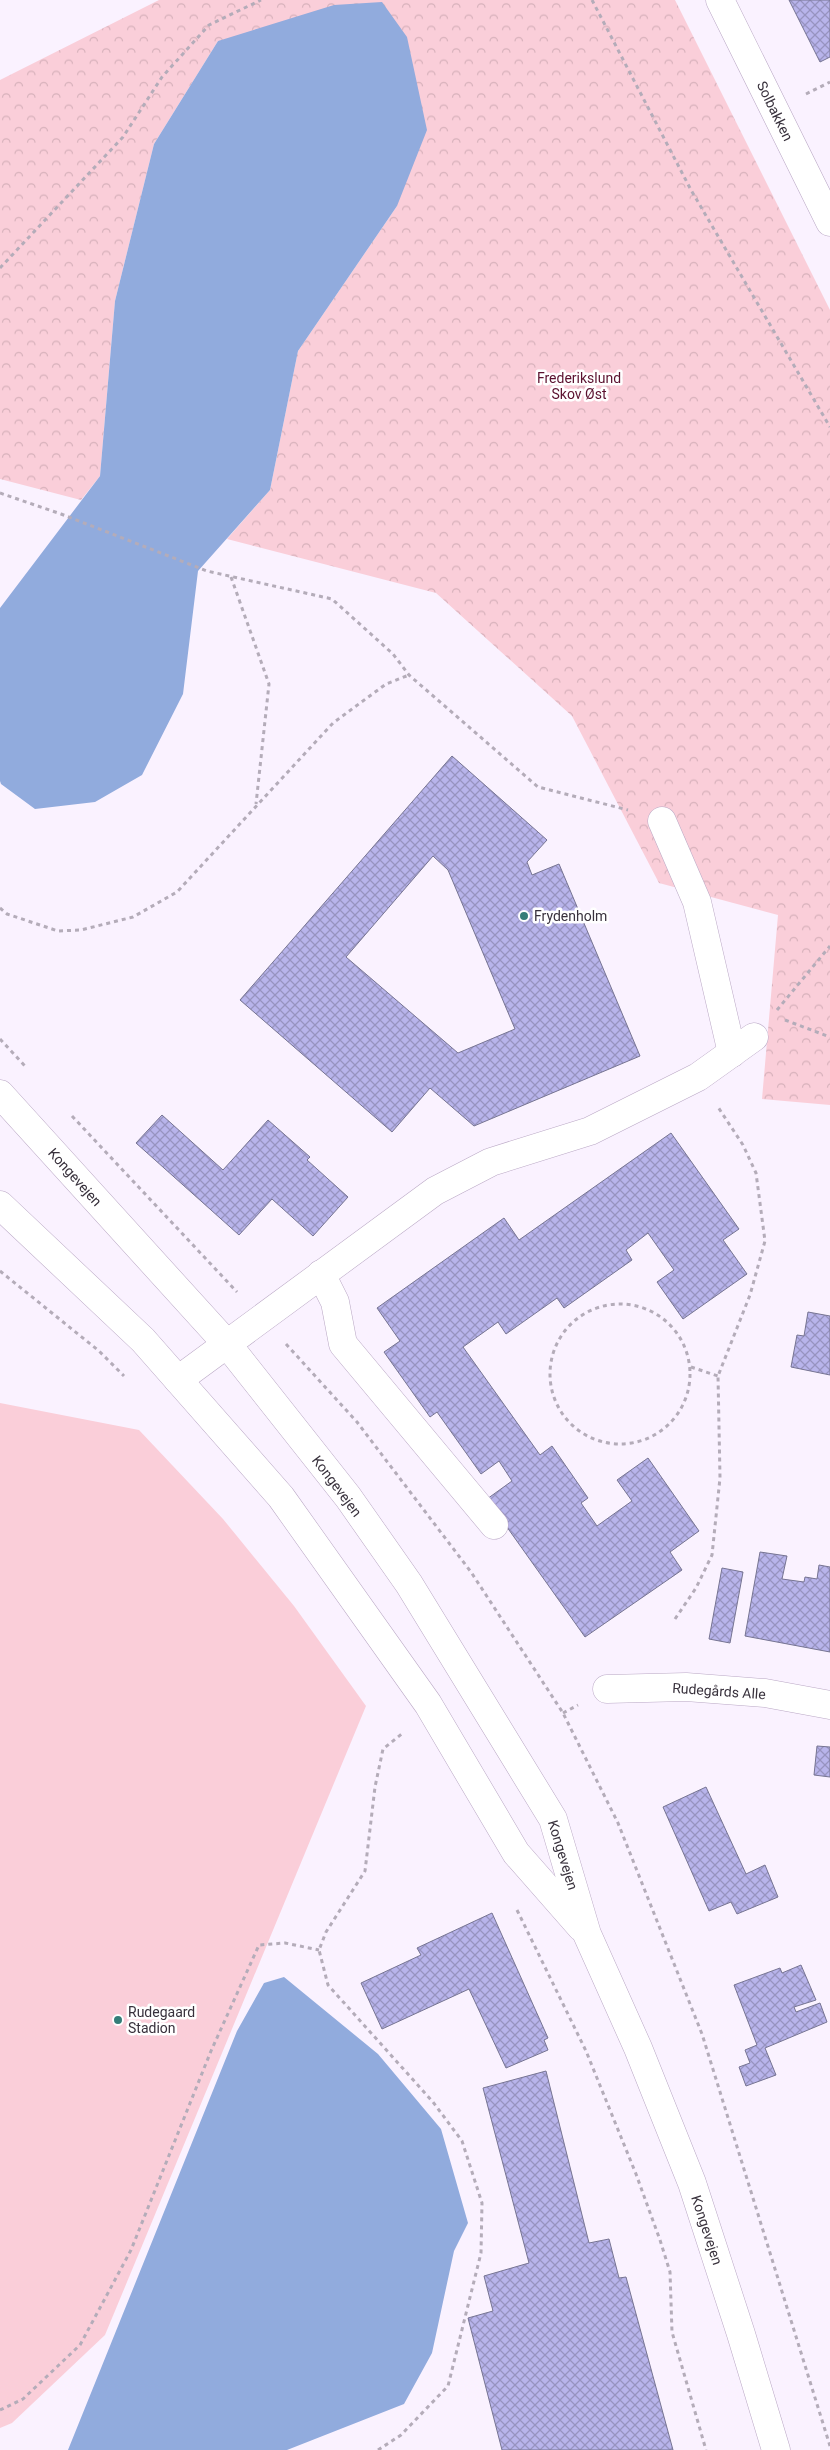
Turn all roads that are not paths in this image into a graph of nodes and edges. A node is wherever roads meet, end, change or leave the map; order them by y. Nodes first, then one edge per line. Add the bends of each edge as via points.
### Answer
1 (720, 0) edge
2 (830, 222) edge
3 (662, 821) road end
4 (754, 1037) road end
5 (732, 1052) junction
6 (0, 1094) edge
7 (0, 1205) edge
8 (321, 1274) junction
9 (227, 1344) junction
10 (178, 1380) junction
11 (494, 1525) dead end
12 (607, 1689) dead end
13 (830, 1705) edge
14 (587, 1934) junction
15 (776, 2450) edge

1 - 2 main road, Solbakken
3 - 5 main road via 697,902
4 - 5 main road
5 - 8 main road via 698,1077 590,1131 491,1162 435,1191
6 - 9 main road, Kongevejen
7 - 10 main road, Kongevejen via 143,1340
8 - 9 main road
8 - 11 main road via 335,1302 343,1344
9 - 10 main road
9 - 14 main road, Kongevejen via 409,1584 493,1720 553,1819
10 - 14 main road, Kongevejen via 281,1497 428,1704 516,1853
12 - 13 main road, Rudegårds Alle via 686,1687 765,1693
14 - 15 main road, Kongevejen via 638,2048 692,2183

